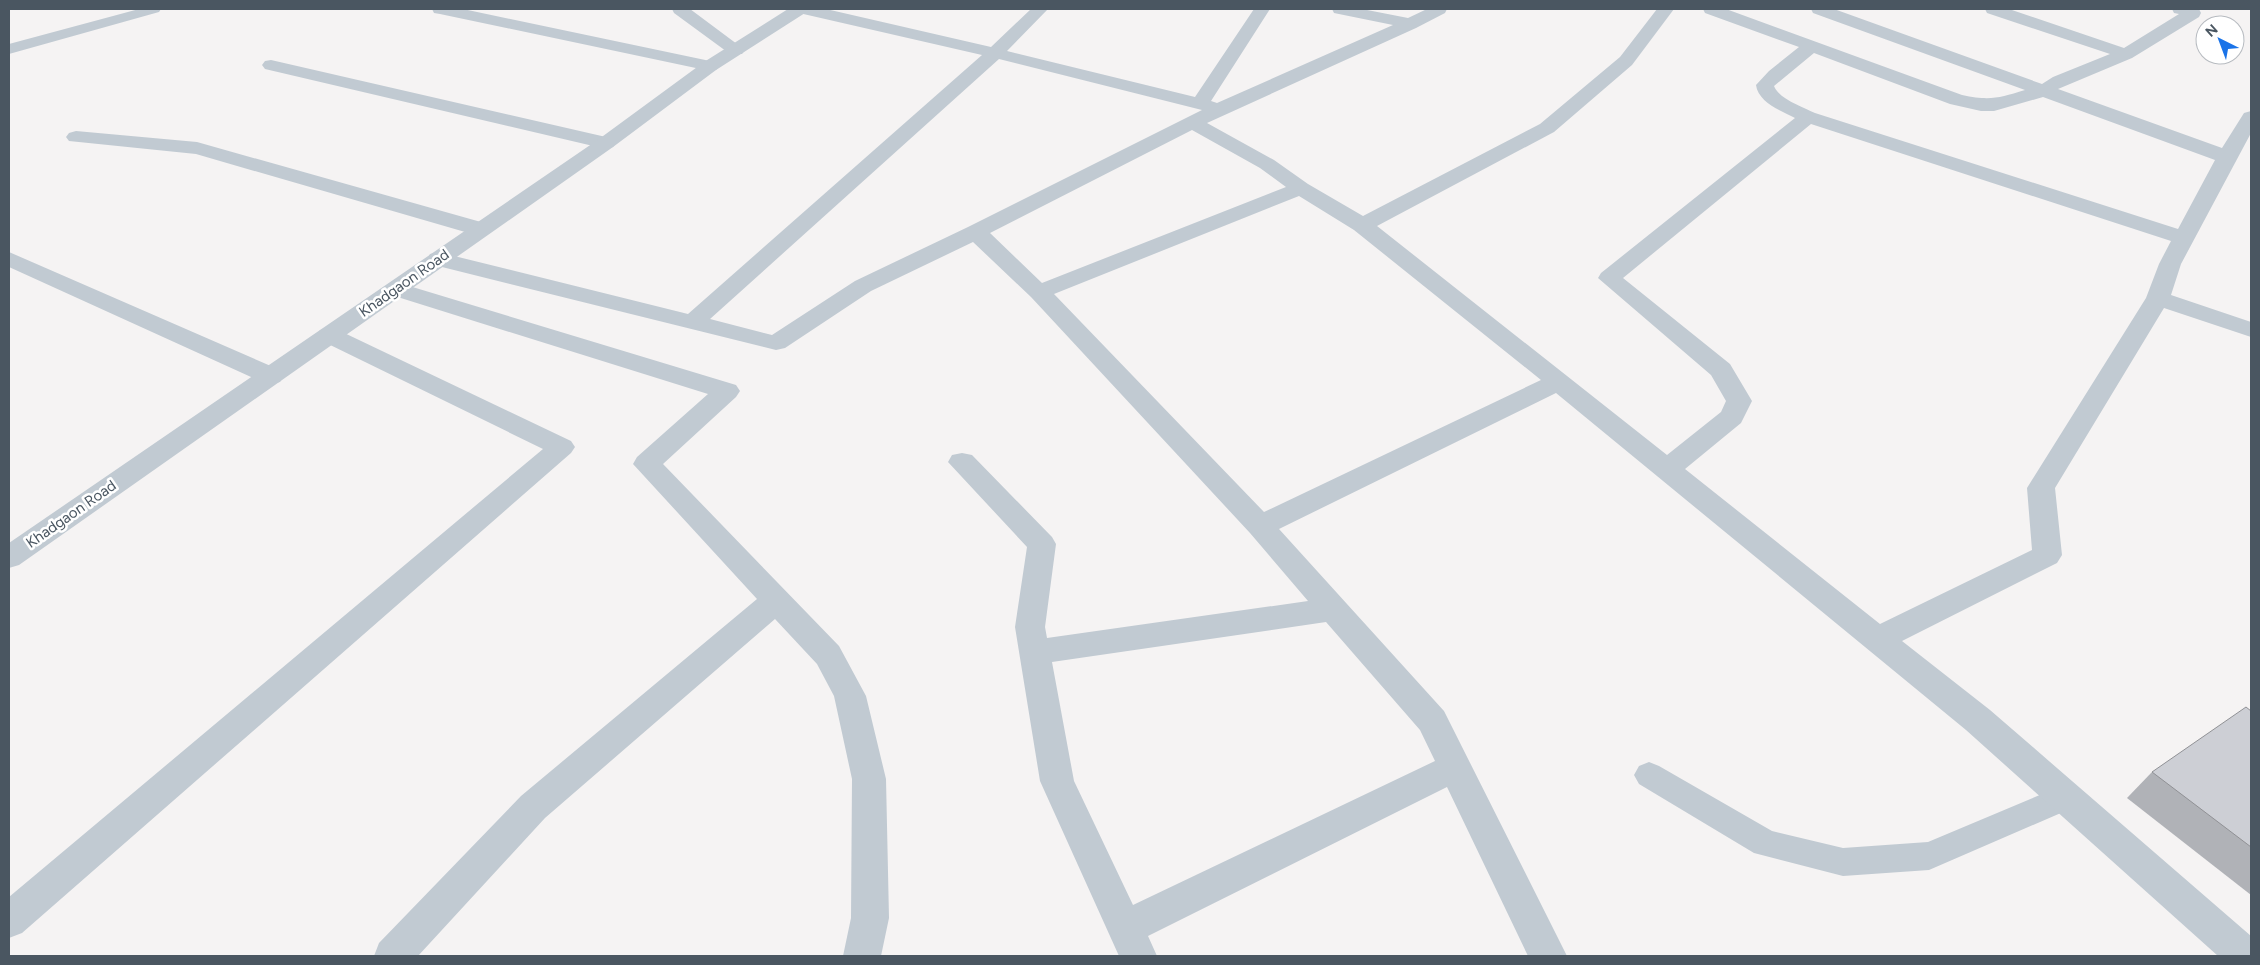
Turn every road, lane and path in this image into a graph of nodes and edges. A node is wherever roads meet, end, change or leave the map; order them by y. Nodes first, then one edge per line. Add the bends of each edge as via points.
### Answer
1 (154, 9) edge
2 (440, 9) edge
3 (525, 9) edge
4 (680, 9) edge
5 (799, 9) edge
6 (805, 9) edge
7 (1040, 9) edge
8 (1262, 9) edge
9 (1340, 9) edge
10 (1439, 9) edge
11 (1666, 9) edge
12 (1711, 9) edge
13 (1820, 9) edge
14 (1994, 9) edge
15 (2180, 9) edge
16 (493, 21) junction
17 (1410, 24) junction
18 (1812, 46) junction
19 (9, 49) edge
20 (736, 50) junction
21 (995, 53) junction
22 (2126, 54) junction
23 (271, 65) dead end
24 (710, 66) junction
25 (2043, 91) junction
26 (1203, 112) junction
27 (1808, 117) junction
28 (2251, 117) edge
29 (76, 137) dead end
30 (606, 143) junction
31 (2227, 157) junction
32 (1301, 188) junction
33 (1362, 225) junction
34 (480, 229) junction
35 (976, 232) junction
36 (2184, 238) junction
37 (9, 260) edge
38 (438, 260) junction
39 (396, 289) junction
40 (1039, 292) junction
41 (2158, 298) junction
42 (693, 322) junction
43 (2251, 330) edge
44 (329, 335) junction
45 (271, 376) junction
46 (1559, 381) junction
47 (962, 462) dead end
48 (1667, 468) junction
49 (1260, 526) junction
50 (13, 548) edge
51 (775, 601) junction
52 (1333, 609) junction
53 (1878, 639) junction
54 (1034, 652) junction
55 (1455, 767) junction
56 (1649, 775) dead end
57 (2066, 797) junction
58 (9, 920) edge
59 (1131, 942) edge
60 (393, 956) edge
61 (862, 956) edge
62 (1548, 956) edge
63 (2246, 956) edge

1 - 19 lane
2 - 16 street
3 - 16 street
4 - 20 street
5 - 20 street, Khadgaon Road
6 - 21 street
7 - 21 street
8 - 26 street
9 - 17 street
10 - 17 street
11 - 33 street via 1626,61 1547,128
12 - 18 street
13 - 25 street
14 - 22 street
15 - 22 street via 2193,13
16 - 24 street
17 - 26 street
18 - 25 street via 1957,100 1981,105
18 - 27 street via 1766,85 1766,91 1779,102
20 - 24 street, Khadgaon Road
21 - 26 street
21 - 42 street
22 - 25 street via 2059,81
23 - 30 street
24 - 30 street, Khadgaon Road
25 - 31 street
26 - 32 street
26 - 35 street
27 - 36 street
27 - 48 street via 1609,278 1721,370 1738,400 1732,418
28 - 31 street
29 - 34 street via 197,148
30 - 34 street, Khadgaon Road
31 - 36 street
32 - 33 street
32 - 40 street
33 - 46 street
34 - 38 street, Khadgaon Road
35 - 40 street
35 - 42 street via 863,286 776,343
36 - 41 street via 2170,264
37 - 45 street
38 - 39 street, Khadgaon Road
38 - 42 street
39 - 44 street, Khadgaon Road
39 - 51 street via 727,391 647,464
40 - 49 street
41 - 43 street
41 - 53 street via 2041,488 2047,555
44 - 45 street, Khadgaon Road
44 - 58 street via 562,446
45 - 50 street, Khadgaon Road
46 - 48 street
46 - 49 street
47 - 54 street via 1042,544 1030,627
48 - 53 street
49 - 52 street
51 - 60 street via 534,808
51 - 61 street via 828,655 850,696 869,779 870,918
52 - 54 street
52 - 55 street via 1432,721
53 - 57 street
54 - 59 street via 1057,782
55 - 59 street
55 - 62 street
56 - 57 lane via 1765,843 1843,862 1929,856
57 - 63 street

